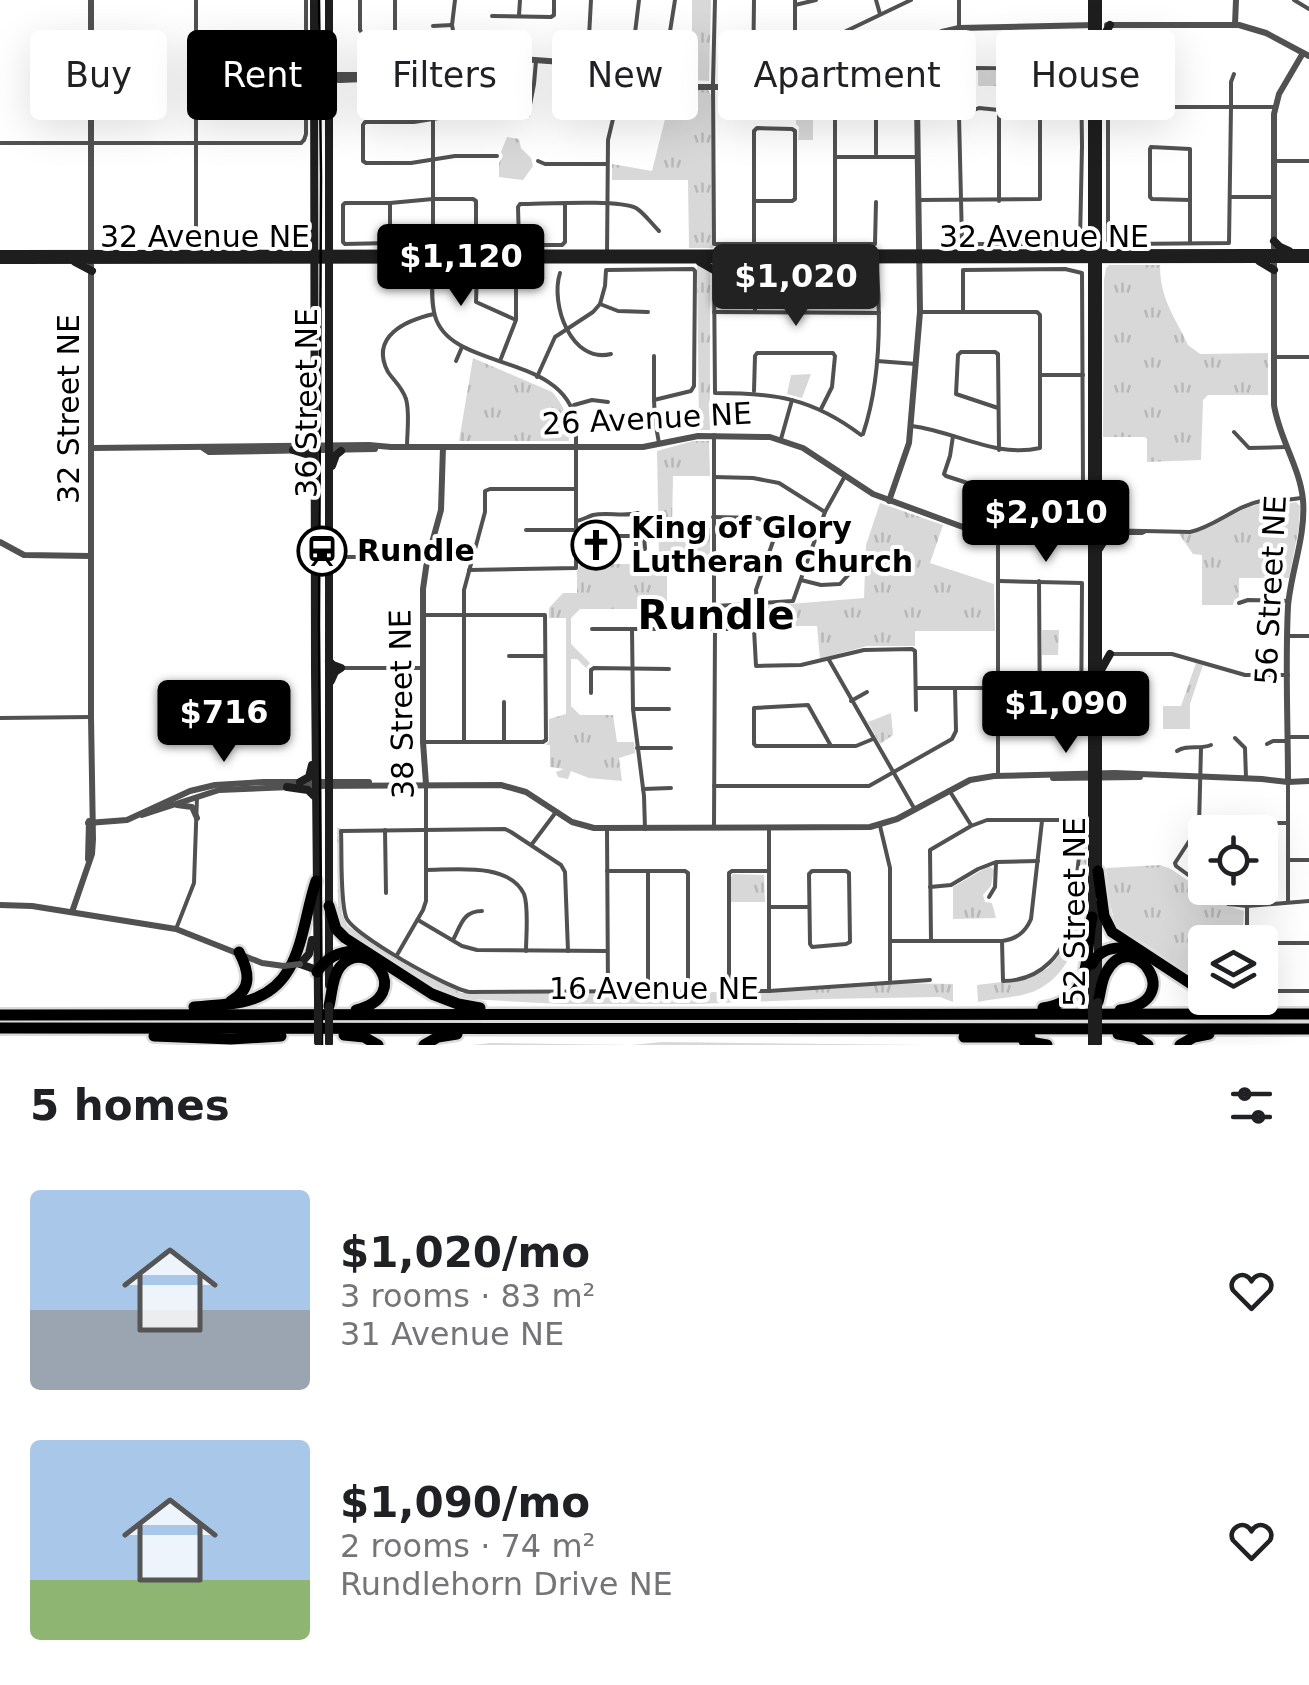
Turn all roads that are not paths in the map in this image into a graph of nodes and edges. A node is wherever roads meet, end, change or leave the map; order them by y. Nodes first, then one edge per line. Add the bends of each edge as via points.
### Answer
1 (91, 0) edge
2 (196, 0) edge
3 (306, 0) edge
4 (314, 0) edge
5 (329, 0) edge
6 (360, 0) edge
7 (395, 0) edge
8 (455, 0) edge
9 (520, 0) edge
10 (554, 0) edge
11 (590, 0) edge
12 (639, 0) edge
13 (675, 0) edge
14 (715, 0) edge
15 (754, 0) edge
16 (816, 0) edge
17 (876, 0) edge
18 (911, 0) edge
19 (958, 0) edge
20 (1236, 0) edge
21 (1298, 1) edge
22 (795, 2) edge
23 (1094, 3) edge
24 (1309, 8) edge
25 (880, 14) junction
26 (519, 15) junction
27 (492, 16) dead end
28 (589, 23) junction
29 (598, 23) dead end
30 (452, 25) junction
31 (1110, 25) junction
32 (1235, 25) junction
33 (433, 26) dead end
34 (1091, 26) junction
35 (1010, 27) joint
36 (959, 28) junction
37 (314, 30) edge
38 (331, 30) edge
39 (453, 30) edge
40 (588, 30) edge
41 (635, 30) edge
42 (670, 30) edge
43 (753, 30) edge
44 (794, 30) edge
45 (848, 30) edge
46 (950, 30) edge
47 (1092, 30) edge
48 (1106, 30) edge
49 (1306, 55) edge
50 (532, 60) edge
51 (536, 60) junction
52 (552, 62) edge
53 (1234, 74) dead end
54 (698, 87) edge
55 (713, 88) junction
56 (718, 88) edge
57 (532, 94) edge
58 (1230, 107) junction
59 (1275, 107) junction
60 (315, 120) edge
61 (330, 120) edge
62 (433, 120) joint
63 (613, 120) edge
64 (835, 120) edge
65 (876, 120) edge
66 (916, 120) edge
67 (1040, 120) edge
68 (1081, 120) edge
69 (1100, 120) edge
70 (0, 143) edge
71 (196, 143) junction
72 (92, 144) junction
73 (497, 156) dead end
74 (917, 156) junction
75 (835, 157) junction
76 (876, 157) junction
77 (432, 160) junction
78 (538, 161) dead end
79 (1274, 161) junction
80 (1309, 161) edge
81 (606, 164) junction
82 (1231, 197) junction
83 (1274, 197) junction
84 (433, 198) junction
85 (918, 200) junction
86 (1000, 200) junction
87 (1190, 200) junction
88 (755, 201) junction
89 (960, 201) junction
90 (876, 202) dead end
91 (390, 204) junction
92 (565, 204) junction
93 (606, 204) junction
94 (476, 224) dead end
95 (660, 231) dead end
96 (315, 240) junction
97 (1103, 241) junction
98 (1274, 241) junction
99 (754, 244) junction
100 (836, 244) junction
101 (1190, 244) junction
102 (196, 252) junction
103 (921, 252) junction
104 (1293, 252) junction
105 (92, 253) junction
106 (330, 253) junction
107 (433, 253) junction
108 (607, 253) junction
109 (1, 255) edge
110 (1092, 255) junction
111 (714, 256) junction
112 (1113, 256) junction
113 (1274, 256) junction
114 (1309, 256) edge
115 (300, 257) junction
116 (316, 257) junction
117 (345, 257) junction
118 (1073, 259) junction
119 (1255, 259) junction
120 (66, 260) junction
121 (411, 260) junction
122 (691, 260) junction
123 (433, 270) junction
124 (714, 270) junction
125 (1092, 270) junction
126 (1274, 270) junction
127 (92, 271) junction
128 (316, 271) junction
129 (560, 272) dead end
130 (1098, 278) junction
131 (330, 282) junction
132 (600, 304) junction
133 (648, 312) dead end
134 (714, 312) junction
135 (755, 312) junction
136 (920, 312) junction
137 (962, 312) junction
138 (879, 313) junction
139 (434, 314) junction
140 (516, 320) junction
141 (567, 328) junction
142 (462, 345) junction
143 (611, 354) dead end
144 (654, 356) dead end
145 (1274, 357) junction
146 (1309, 357) edge
147 (877, 360) junction
148 (456, 361) dead end
149 (500, 361) junction
150 (916, 364) junction
151 (1040, 375) junction
152 (1083, 375) junction
153 (537, 376) junction
154 (754, 393) junction
155 (792, 399) junction
156 (654, 400) junction
157 (608, 402) dead end
158 (572, 406) junction
159 (998, 408) junction
160 (822, 409) junction
161 (315, 421) junction
162 (912, 426) junction
163 (1234, 432) dead end
164 (714, 435) junction
165 (953, 436) junction
166 (781, 439) junction
167 (659, 443) junction
168 (304, 446) junction
169 (1287, 446) junction
170 (391, 447) junction
171 (407, 447) junction
172 (443, 447) junction
173 (576, 447) junction
174 (92, 448) junction
175 (204, 448) junction
176 (315, 448) junction
177 (330, 448) junction
178 (294, 450) junction
179 (341, 450) junction
180 (999, 450) junction
181 (315, 474) junction
182 (330, 476) junction
183 (845, 476) junction
184 (714, 478) junction
185 (576, 489) junction
186 (998, 490) junction
187 (1306, 497) edge
188 (1286, 500) dead end
189 (890, 501) junction
190 (1261, 501) dead end
191 (826, 512) junction
192 (638, 513) dead end
193 (713, 517) junction
194 (576, 520) junction
195 (526, 530) dead end
196 (1146, 531) junction
197 (1095, 532) junction
198 (576, 533) junction
199 (998, 533) junction
200 (1110, 533) junction
201 (636, 536) dead end
202 (1, 544) edge
203 (330, 549) junction
204 (1097, 553) junction
205 (90, 556) junction
206 (342, 557) junction
207 (427, 561) junction
208 (756, 563) dead end
209 (764, 566) junction
210 (469, 570) junction
211 (851, 572) dead end
212 (330, 576) junction
213 (801, 580) junction
214 (998, 581) junction
215 (1039, 581) junction
216 (1289, 600) junction
217 (1239, 603) dead end
218 (757, 604) junction
219 (423, 615) junction
220 (464, 615) junction
221 (592, 629) dead end
222 (632, 629) junction
223 (714, 629) junction
224 (1288, 636) junction
225 (1309, 636) edge
226 (1095, 654) junction
227 (1110, 654) junction
228 (509, 656) dead end
229 (545, 656) junction
230 (829, 660) junction
231 (329, 661) junction
232 (340, 668) junction
233 (422, 668) junction
234 (632, 669) junction
235 (669, 669) dead end
236 (1288, 675) junction
237 (1098, 679) junction
238 (916, 688) junction
239 (956, 688) junction
240 (998, 688) junction
241 (329, 690) junction
242 (867, 692) dead end
243 (591, 693) dead end
244 (852, 701) junction
245 (504, 702) dead end
246 (669, 709) dead end
247 (633, 710) junction
248 (916, 710) dead end
249 (91, 717) junction
250 (0, 718) edge
251 (998, 731) junction
252 (1040, 731) junction
253 (1309, 737) edge
254 (1235, 738) dead end
255 (874, 739) junction
256 (1288, 739) junction
257 (423, 742) junction
258 (464, 742) junction
259 (504, 742) junction
260 (1268, 744) dead end
261 (1210, 745) dead end
262 (831, 746) junction
263 (637, 748) junction
264 (671, 748) dead end
265 (1201, 748) junction
266 (315, 750) junction
267 (1177, 751) dead end
268 (894, 774) junction
269 (998, 776) junction
270 (1095, 776) junction
271 (1200, 776) junction
272 (1246, 778) junction
273 (1288, 780) junction
274 (1309, 780) edge
275 (300, 782) junction
276 (325, 784) junction
277 (426, 784) junction
278 (714, 786) junction
279 (287, 787) junction
280 (642, 788) junction
281 (671, 788) dead end
282 (950, 790) junction
283 (197, 792) junction
284 (316, 798) junction
285 (170, 806) junction
286 (915, 810) junction
287 (556, 812) junction
288 (142, 815) junction
289 (1199, 815) edge
290 (197, 818) junction
291 (1042, 820) junction
292 (91, 821) junction
293 (1278, 823) edge
294 (1288, 823) junction
295 (880, 826) junction
296 (971, 826) junction
297 (644, 828) junction
298 (714, 828) junction
299 (769, 828) junction
300 (607, 829) junction
301 (385, 830) junction
302 (426, 830) junction
303 (532, 844) junction
304 (1188, 844) edge
305 (1288, 860) junction
306 (1309, 860) edge
307 (1038, 861) junction
308 (996, 862) junction
309 (426, 870) junction
310 (648, 870) junction
311 (607, 871) junction
312 (768, 871) junction
313 (1098, 871) junction
314 (1188, 875) edge
315 (316, 881) junction
316 (930, 887) junction
317 (386, 893) dead end
318 (77, 896) junction
319 (989, 896) dead end
320 (1288, 901) junction
321 (1309, 901) edge
322 (0, 905) edge
323 (1238, 905) edge
324 (329, 906) junction
325 (1248, 906) junction
326 (770, 907) junction
327 (810, 907) junction
328 (482, 911) dead end
329 (72, 912) junction
330 (93, 915) junction
331 (1092, 916) junction
332 (418, 920) junction
333 (316, 924) junction
334 (1246, 925) edge
335 (176, 929) junction
336 (453, 940) junction
337 (890, 941) junction
338 (931, 941) junction
339 (1002, 941) junction
340 (1278, 943) edge
341 (1309, 944) edge
342 (526, 951) junction
343 (568, 951) junction
344 (238, 952) junction
345 (608, 952) junction
346 (370, 953) junction
347 (325, 956) junction
348 (397, 956) junction
349 (1149, 956) junction
350 (1095, 960) junction
351 (300, 964) junction
352 (317, 971) junction
353 (930, 980) dead end
354 (890, 981) junction
355 (1188, 982) edge
356 (1278, 989) edge
357 (770, 991) junction
358 (1309, 991) edge
359 (608, 992) junction
360 (648, 992) junction
361 (1095, 1002) junction
362 (218, 1005) junction
363 (322, 1007) junction
364 (1278, 1010) edge
365 (1309, 1013) edge
366 (96, 1014) junction
367 (549, 1014) junction
368 (900, 1014) junction
369 (1024, 1014) junction
370 (0, 1015) edge
371 (0, 1028) edge
372 (88, 1028) junction
373 (531, 1029) junction
374 (860, 1029) junction
375 (1309, 1030) edge
376 (231, 1038) junction
377 (1005, 1038) junction
378 (325, 1044) edge
379 (272, 1045) edge
380 (378, 1045) edge
381 (424, 1045) edge
382 (1047, 1045) edge
383 (1096, 1045) edge
384 (1148, 1045) edge
385 (1180, 1045) edge

1 - 72 street, 32 Street NE
2 - 71 street
3 - 71 street via 304,140
4 - 37 main road, 36 Street NE
5 - 38 main road
6 - 7 street via 362,33 393,34
8 - 30 street
9 - 26 street
10 - 26 street via 551,17
11 - 28 street
12 - 41 street
13 - 42 street
14 - 55 street
15 - 43 street
16 - 22 street
17 - 25 street
18 - 25 street
19 - 36 street
20 - 32 street
21 - 24 street
22 - 44 street
23 - 34 main road, 52 Street NE
23 - 34 main road
25 - 45 street
26 - 27 street
28 - 29 street
28 - 40 street
30 - 33 street
30 - 39 street
31 - 32 street
31 - 34 street
31 - 48 main road
32 - 49 street
34 - 35 street
34 - 47 main road, 52 Street NE
34 - 110 main road, 52 Street NE via 1092,230 1086,249
35 - 36 street
36 - 46 street
49 - 59 street, 56 Street NE
50 - 51 street
51 - 52 street
51 - 57 street
53 - 58 street
54 - 55 street
55 - 56 street
55 - 99 street via 714,244
58 - 59 street
58 - 82 street
58 - 97 street via 1110,107
59 - 79 street, 56 Street NE
60 - 96 main road, 36 Street NE
61 - 106 main road, 36 Street NE
62 - 77 street
62 - 77 street via 363,124 366,163
63 - 81 street
64 - 75 street
65 - 76 street
66 - 74 street
67 - 86 street via 1040,200
68 - 89 street via 1080,242 964,244
69 - 97 main road, 52 Street NE
70 - 72 street
71 - 72 street
71 - 102 street
72 - 105 street, 32 Street NE
73 - 77 street
74 - 76 street
74 - 85 street
75 - 76 street
75 - 100 street
77 - 84 street
78 - 81 street
79 - 80 street
79 - 83 street, 56 Street NE
81 - 93 street
82 - 83 street
82 - 101 street via 1229,243
83 - 98 street, 56 Street NE
84 - 91 street
84 - 94 street via 473,198
84 - 107 street
85 - 89 street
85 - 103 street
86 - 89 street
86 - 89 street via 999,110 980,108 959,116
87 - 87 street via 1152,200 1152,147 1190,148
87 - 101 street
88 - 88 street via 754,131 792,129 795,198
88 - 99 street
90 - 100 street via 876,244
91 - 91 street via 388,245 344,244 345,203
92 - 92 street via 520,204 519,243 562,245
92 - 93 street
93 - 95 street via 637,209
93 - 108 street
96 - 115 main road
96 - 116 main road, 36 Street NE
97 - 101 street
97 - 110 main road, 52 Street NE
97 - 112 main road
98 - 104 main road
98 - 113 street, 56 Street NE
99 - 100 street
102 - 105 main road, 32 Avenue NE
102 - 105 main road, 32 Avenue NE
102 - 115 main road, 32 Avenue NE
102 - 115 main road, 32 Avenue NE
103 - 110 main road, 32 Avenue NE
103 - 111 main road, 32 Avenue NE
103 - 118 main road, 32 Avenue NE
103 - 136 street
104 - 113 main road, 32 Avenue NE
104 - 114 main road, 32 Avenue NE
105 - 109 main road, 32 Avenue NE
105 - 120 main road, 32 Avenue NE
105 - 127 street, 32 Street NE
106 - 116 main road, 32 Avenue NE
106 - 117 main road, 32 Avenue NE
106 - 131 main road, 36 Street NE
107 - 108 main road, 32 Avenue NE
107 - 108 main road, 32 Avenue NE
107 - 117 main road, 32 Avenue NE
107 - 121 main road, 32 Avenue NE
107 - 123 street
108 - 111 main road, 32 Avenue NE
108 - 122 main road, 32 Avenue NE
109 - 120 main road, 32 Avenue NE
110 - 112 main road, 32 Avenue NE
110 - 118 main road, 32 Avenue NE
110 - 125 main road, 52 Street NE
110 - 130 main road, 52 Street NE
111 - 122 main road, 32 Avenue NE
111 - 124 street
112 - 113 main road, 32 Avenue NE
112 - 119 main road, 32 Avenue NE
112 - 130 main road
113 - 114 main road, 32 Avenue NE
113 - 119 main road, 32 Avenue NE
113 - 126 street, 56 Street NE
115 - 116 main road, 32 Avenue NE
115 - 128 main road
116 - 128 main road, 36 Street NE
117 - 121 main road, 32 Avenue NE
117 - 131 main road
118 - 125 main road
119 - 126 main road
120 - 127 main road
121 - 123 main road
122 - 124 main road
123 - 139 street
124 - 134 street
125 - 197 main road, 52 Street NE
126 - 145 street, 56 Street NE
127 - 174 street, 32 Street NE
128 - 161 main road, 36 Street NE
129 - 141 street via 557,298
130 - 197 main road, 52 Street NE
131 - 177 main road, 36 Street NE
132 - 133 street
132 - 141 street
132 - 156 street via 607,269 695,271 694,386
134 - 135 street
134 - 154 street via 714,390
135 - 138 street
135 - 138 street via 756,269 878,270
136 - 137 street
136 - 150 street
137 - 151 street via 1038,312
137 - 152 street via 963,270 1082,273
138 - 147 street
139 - 142 street via 443,332
139 - 171 street via 398,327 384,350 408,406
140 - 140 street via 514,269 477,271 478,304
140 - 149 street
141 - 143 street via 589,354
141 - 153 street via 554,337
142 - 148 street
142 - 149 street
144 - 156 street
145 - 146 street
145 - 169 street, 56 Street NE via 1276,414
147 - 150 street
147 - 160 street via 864,434
149 - 153 street
150 - 162 street
151 - 152 street
151 - 180 street via 1040,448
152 - 186 street via 1082,488
153 - 158 street
154 - 155 street
154 - 160 street via 757,353 833,353 832,387
155 - 160 street
155 - 166 street
156 - 167 street
157 - 158 street
158 - 173 street
159 - 159 street via 998,354 958,354 956,394
159 - 180 street
161 - 168 main road
161 - 176 main road, 36 Street NE
162 - 165 street
162 - 189 street
163 - 169 street via 1249,448
164 - 166 street, 26 Avenue NE
164 - 167 street, 26 Avenue NE
164 - 184 street
165 - 180 street
165 - 186 street via 944,474
166 - 183 street, 26 Avenue NE
167 - 173 street, 26 Avenue NE
168 - 175 street, 26 Avenue NE
168 - 176 street, 26 Avenue NE
169 - 187 street, 56 Street NE
170 - 171 street, 26 Avenue NE
170 - 177 street, 26 Avenue NE
170 - 179 street, 26 Avenue NE
171 - 172 street, 26 Avenue NE
172 - 173 street, 26 Avenue NE
172 - 207 street, 38 Street NE via 441,510
173 - 185 street
174 - 175 street, 26 Avenue NE
174 - 205 street, 32 Street NE
175 - 178 street, 26 Avenue NE
176 - 177 street, 26 Avenue NE
176 - 178 street, 26 Avenue NE
176 - 181 main road, 36 Street NE
177 - 179 street, 26 Avenue NE
177 - 182 main road, 36 Street NE
178 - 181 main road via 311,457
179 - 182 main road
181 - 266 main road, 36 Street NE
182 - 203 main road, 36 Street NE
183 - 189 street, 26 Avenue NE
183 - 191 street
184 - 191 street via 779,483
184 - 193 street
185 - 194 street
185 - 210 street via 490,488
186 - 199 street
187 - 188 street
187 - 216 street, 56 Street NE
189 - 199 street, 26 Avenue NE
190 - 196 street, 26 Avenue NE via 1195,531
191 - 213 street
192 - 194 street
193 - 209 street via 752,518 776,527
193 - 218 street via 714,603
194 - 198 street
195 - 198 street
196 - 197 street, 26 Avenue NE
196 - 200 street, 26 Avenue NE
197 - 199 street, 26 Avenue NE
197 - 200 street, 26 Avenue NE
197 - 204 main road, 52 Street NE
197 - 226 main road, 52 Street NE
198 - 201 street
198 - 210 street via 574,570
199 - 214 street
200 - 204 main road
202 - 205 street via 24,556
203 - 206 main road
203 - 212 main road, 36 Street NE
204 - 226 main road, 52 Street NE
205 - 249 street, 32 Street NE
206 - 207 street
206 - 212 main road
207 - 219 street, 38 Street NE
208 - 209 street
209 - 218 street
210 - 220 street
211 - 213 street via 840,584
212 - 231 main road, 36 Street NE
213 - 218 street via 793,601
214 - 215 street
214 - 240 street
215 - 252 street
215 - 252 street via 1082,583 1083,647 1082,730
216 - 217 street
216 - 224 street, 56 Street NE
219 - 220 street
219 - 233 street, 38 Street NE
220 - 229 street via 545,615
220 - 258 street
221 - 222 street
222 - 223 street
222 - 234 street
223 - 230 street via 754,629 756,666
223 - 278 street
224 - 225 street
224 - 236 street, 56 Street NE
226 - 227 street
226 - 237 main road, 52 Street NE
226 - 270 main road, 52 Street NE
227 - 236 street via 1172,654 1245,675
227 - 237 main road
228 - 229 street
229 - 259 street via 546,740
230 - 238 street via 864,650 912,649
230 - 244 street
231 - 232 main road
231 - 241 main road, 36 Street NE
232 - 233 street
232 - 241 main road
233 - 257 street, 38 Street NE
234 - 235 street
234 - 243 street via 594,668
234 - 247 street
236 - 256 street, 56 Street NE
237 - 270 main road, 52 Street NE
238 - 239 street
238 - 248 street
239 - 240 street
239 - 268 street via 952,739
240 - 251 street
241 - 276 main road, 36 Street NE
242 - 244 street
244 - 255 street
245 - 259 street
246 - 247 street
247 - 263 street
249 - 250 street
249 - 292 street, 32 Street NE
251 - 252 street
251 - 269 street
253 - 256 street
254 - 272 street via 1245,748
255 - 262 street
255 - 268 street
256 - 260 street
256 - 273 street, 56 Street NE
257 - 258 street
257 - 277 street, 38 Street NE
258 - 259 street
261 - 265 street
262 - 262 street via 756,746 754,708 808,705
263 - 264 street
263 - 280 street
265 - 267 street
265 - 271 street
266 - 275 main road via 308,777
266 - 276 main road, 36 Street NE
268 - 278 street via 869,786
268 - 286 street
269 - 270 street
269 - 282 street
270 - 271 street
270 - 313 main road, 52 Street NE
270 - 331 main road, 52 Street NE
271 - 272 street
271 - 289 street
272 - 273 street
273 - 274 street
273 - 294 street, 56 Street NE
275 - 276 street
275 - 283 street via 224,784
276 - 277 street
276 - 279 street
276 - 284 main road, 36 Street NE
276 - 324 main road, 36 Street NE via 335,792
277 - 287 street via 501,785
277 - 302 street, 38 Street NE
278 - 298 street
279 - 283 street
279 - 284 main road
280 - 281 street
280 - 297 street
282 - 286 street
282 - 296 street
283 - 285 street
283 - 288 street
283 - 290 street
284 - 315 main road, 36 Street NE
285 - 288 street
285 - 290 street via 192,807
286 - 295 street
287 - 300 street via 582,826
287 - 303 street
288 - 292 street
290 - 335 street via 194,883
291 - 296 street
291 - 307 street
291 - 339 street via 1082,822 1070,928 1049,964 1012,981 1002,981
292 - 318 street, 32 Street NE via 88,865
293 - 294 street
294 - 305 street, 56 Street NE
295 - 299 street
295 - 337 street via 890,868
296 - 316 street via 930,850
297 - 298 street
297 - 300 street
298 - 299 street
299 - 312 street
300 - 311 street
301 - 302 street
301 - 317 street
301 - 348 street via 341,831 344,913 351,926
302 - 303 street via 505,830
302 - 309 street, 38 Street NE
303 - 343 street via 565,872
304 - 314 street via 1176,863
305 - 306 street
305 - 320 street, 56 Street NE
307 - 308 street
307 - 339 street via 1031,920 1022,933
308 - 316 street via 951,885
308 - 319 street
309 - 332 street, 38 Street NE
309 - 342 street via 497,872 519,887 526,904
310 - 311 street
310 - 360 street
310 - 360 street via 688,873 688,989
311 - 345 street
312 - 326 street
312 - 357 street via 728,873 728,971 731,992
313 - 349 highway via 1110,929
313 - 350 main road, 52 Street NE
315 - 333 main road, 36 Street NE
315 - 362 highway via 284,978 258,998
316 - 338 street
318 - 329 street, 32 Street NE
318 - 330 street
320 - 321 street
320 - 325 street
322 - 329 street
323 - 325 street
324 - 346 highway via 338,932
324 - 347 main road, 36 Street NE
325 - 334 street
326 - 327 street
326 - 357 street
327 - 327 street via 812,947 850,942 850,873 812,871
328 - 336 street via 469,912
329 - 330 street
330 - 335 street
331 - 350 main road, 52 Street NE
331 - 368 highway via 1083,978 1062,1004
332 - 336 street
332 - 348 street, 38 Street NE
333 - 347 main road, 36 Street NE
333 - 351 main road via 311,951
335 - 344 street
336 - 342 street via 477,950
337 - 338 street
337 - 354 street
338 - 339 street
340 - 341 street
342 - 343 street
343 - 345 street
344 - 351 street, bridge via 267,964
344 - 362 highway via 247,985 237,998
345 - 359 street
346 - 347 highway
346 - 367 highway via 450,1002
347 - 351 street
347 - 352 highway
347 - 363 main road, 36 Street NE
348 - 359 street via 462,991
349 - 350 highway via 1118,948
349 - 355 highway
350 - 361 main road, 52 Street NE
351 - 352 main road
352 - 363 main road, 36 Street NE
353 - 354 street
354 - 357 street
356 - 358 street
359 - 360 street
361 - 369 highway via 1117,960 1138,960 1150,970 1150,994 1133,1007
361 - 383 main road, 52 Street NE, bridge
362 - 366 highway
363 - 363 highway via 346,962 362,958 381,970 384,991 373,1004
363 - 366 highway, 16 Avenue NE
363 - 367 highway, 16 Avenue NE
363 - 378 main road, 36 Street NE, bridge
364 - 365 highway
365 - 369 highway, 16 Avenue NE
366 - 370 highway, 16 Avenue NE
367 - 368 highway, 16 Avenue NE
368 - 369 highway, 16 Avenue NE
371 - 372 highway, 16 Avenue NE
372 - 373 highway, 16 Avenue NE
372 - 376 highway
373 - 374 highway, 16 Avenue NE
373 - 381 highway via 448,1035
374 - 375 highway, 16 Avenue NE
374 - 377 highway
375 - 385 highway via 1204,1035
376 - 379 highway
376 - 380 highway via 348,1035
377 - 382 highway
377 - 384 highway via 1118,1034

